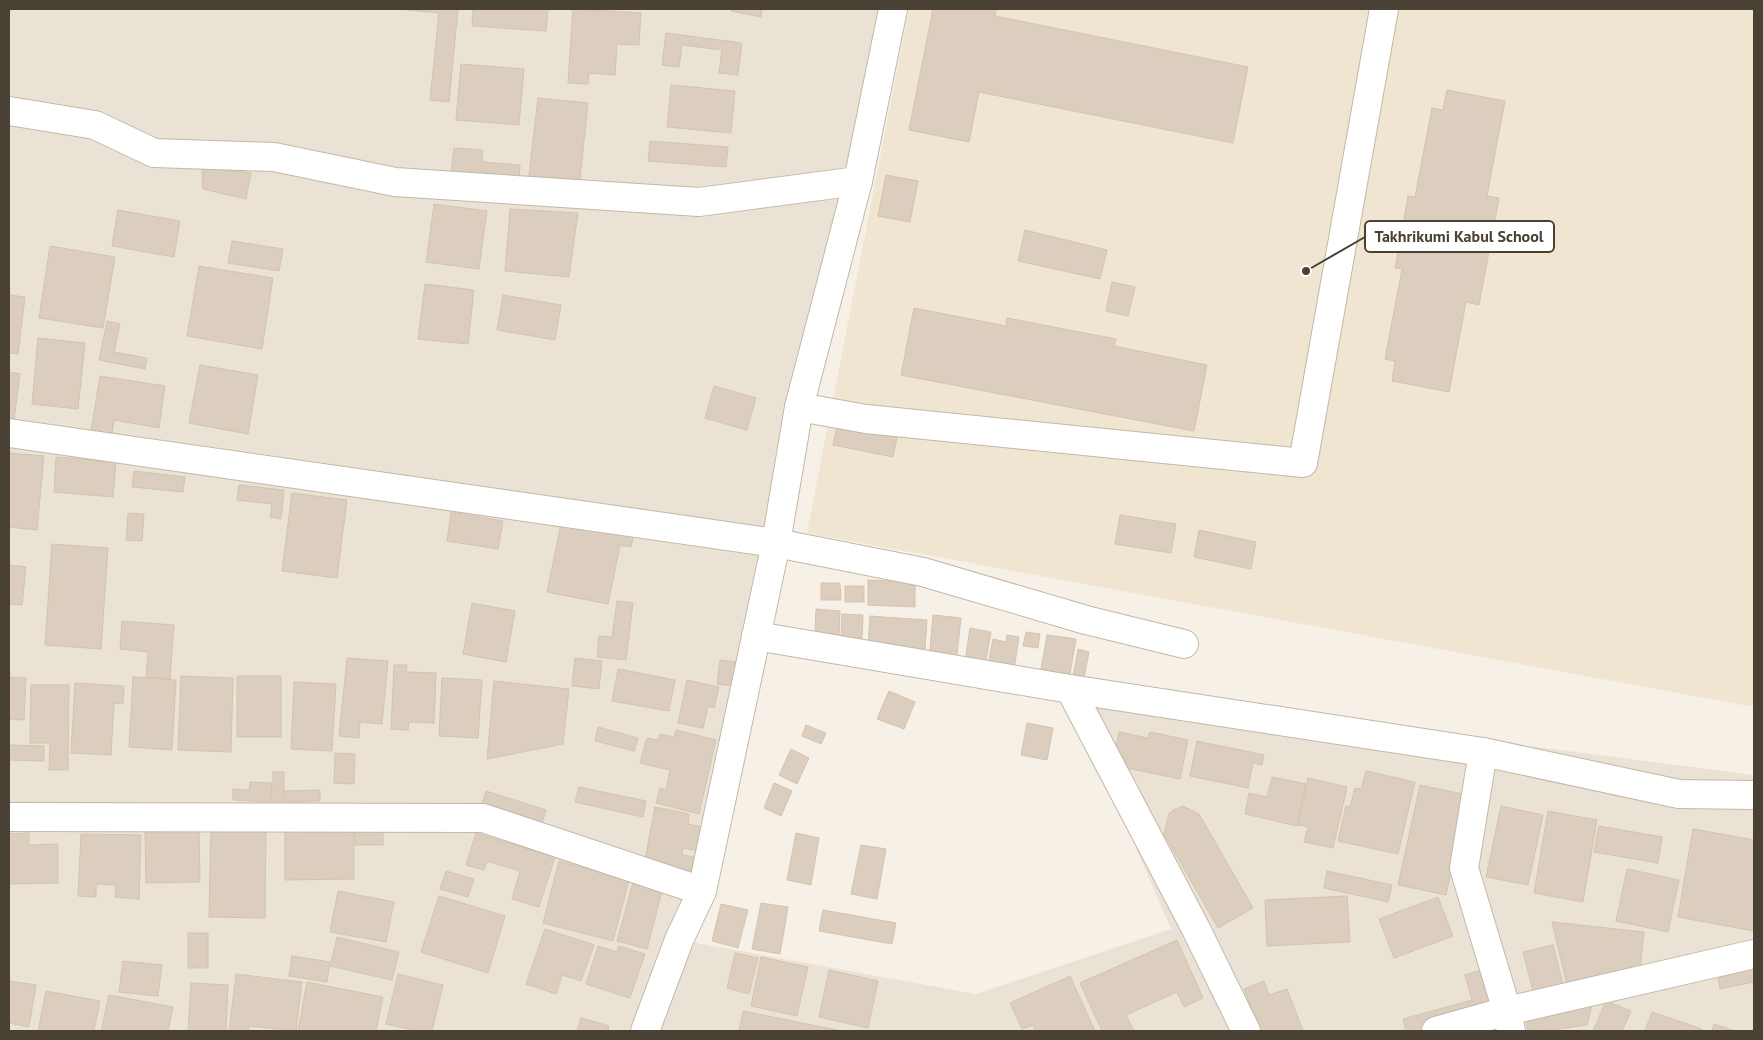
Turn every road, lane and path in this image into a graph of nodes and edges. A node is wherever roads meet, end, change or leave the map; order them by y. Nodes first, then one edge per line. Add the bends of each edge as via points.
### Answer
1 (893, 9) edge
2 (1384, 9) edge
3 (9, 111) edge
4 (858, 180) junction
5 (799, 407) junction
6 (9, 433) edge
7 (776, 543) junction
8 (756, 636) junction
9 (1184, 644) dead end
10 (1070, 689) junction
11 (1484, 752) junction
12 (1754, 795) edge
13 (9, 817) edge
14 (702, 891) junction
15 (1754, 954) edge
16 (1509, 1021) edge
17 (646, 1031) edge
18 (1246, 1031) edge
19 (1436, 1031) edge

1 - 4 street
2 - 5 street via 1303,463 866,419
3 - 4 street via 95,124 154,153 274,158 395,182 698,202
4 - 5 street
5 - 7 street
6 - 7 street
7 - 8 street
7 - 9 street via 923,572 1086,620
8 - 10 street
8 - 14 street
10 - 11 street
10 - 18 street
11 - 12 street via 1679,794
11 - 16 street via 1464,868
13 - 14 street via 483,818
14 - 17 street
15 - 16 street
16 - 19 street

